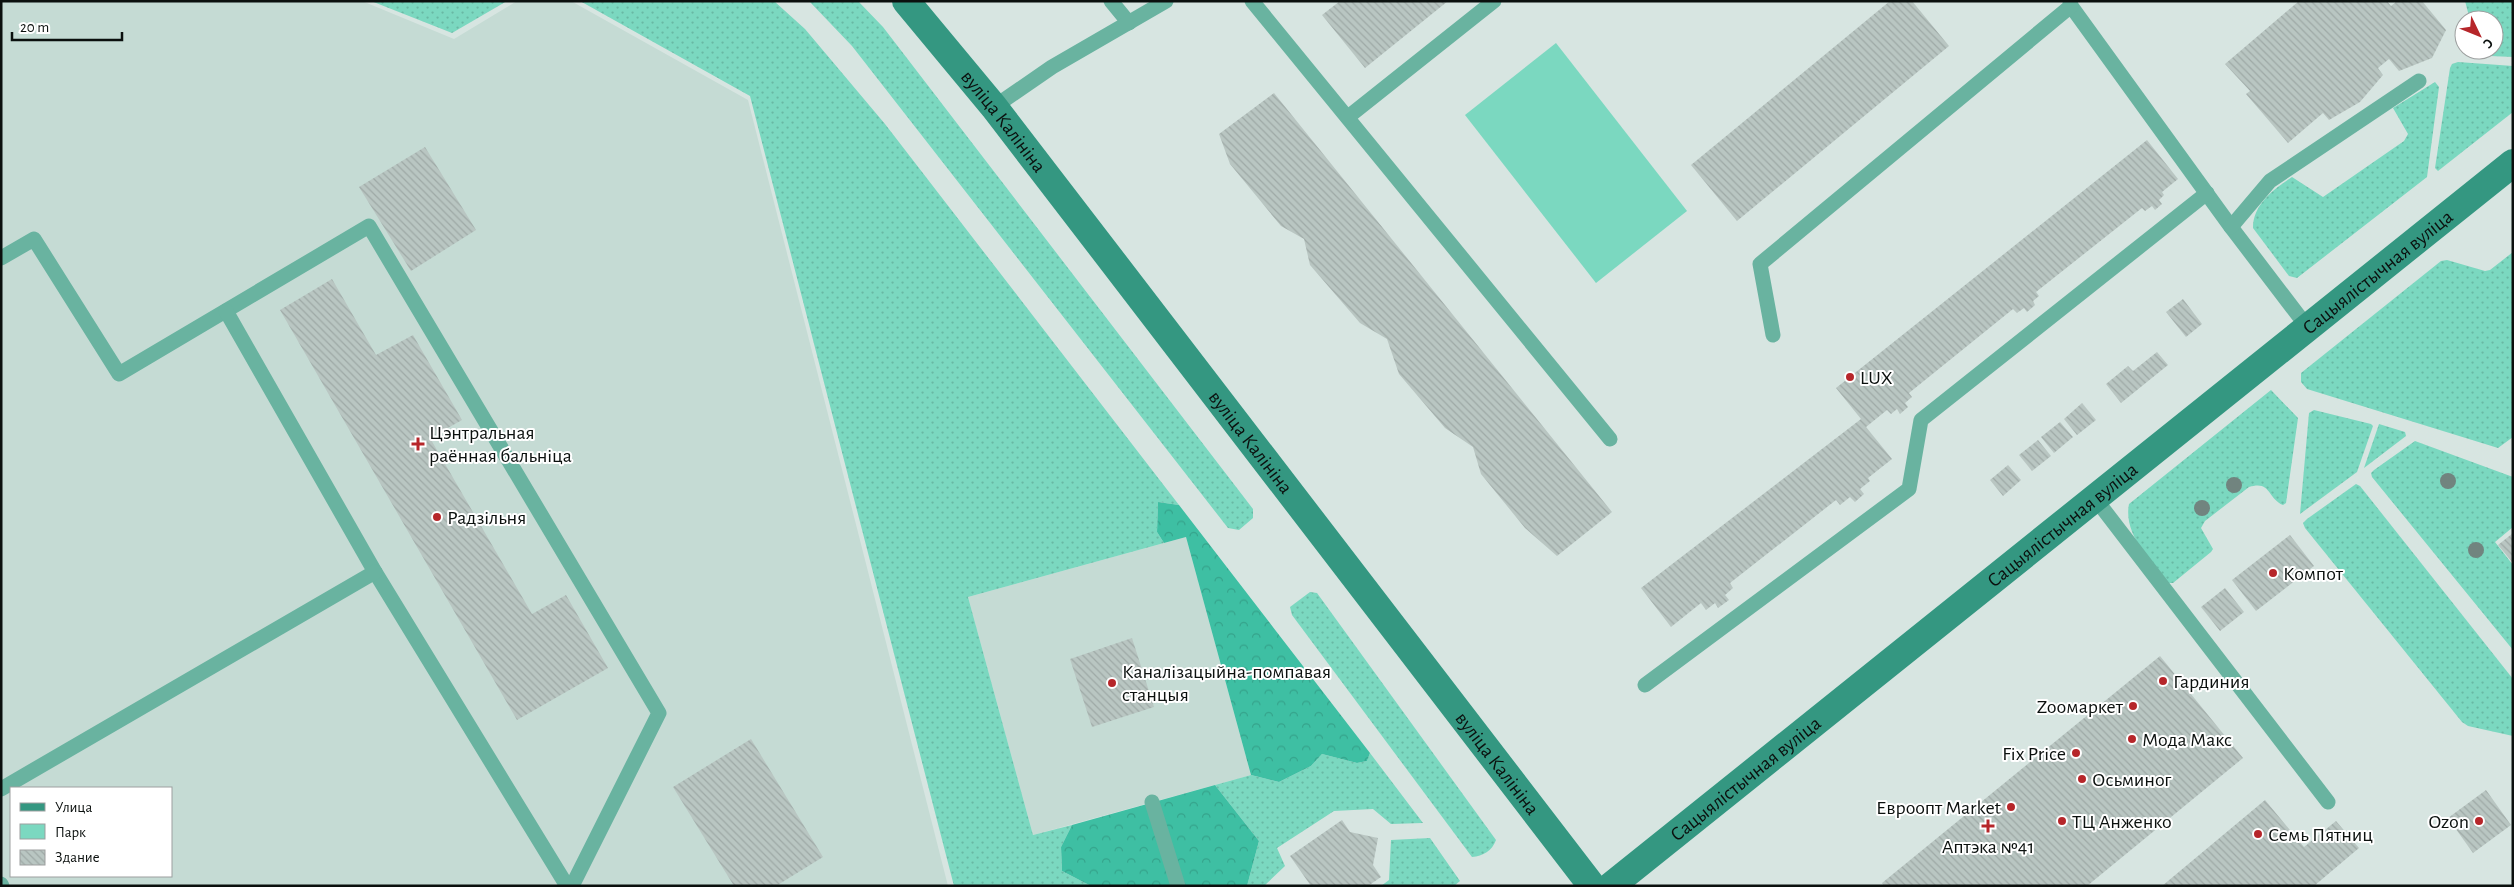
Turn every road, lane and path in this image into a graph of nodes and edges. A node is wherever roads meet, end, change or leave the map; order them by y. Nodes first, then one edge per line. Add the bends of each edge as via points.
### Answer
1 (906, 1) edge
2 (1110, 1) edge
3 (1166, 1) edge
4 (1252, 1) edge
5 (1494, 1) edge
6 (2071, 4) edge
7 (1129, 22) junction
8 (2419, 81) dead end
9 (994, 107) junction
10 (1348, 117) junction
11 (2513, 163) edge
12 (2207, 192) junction
13 (2231, 227) junction
14 (1, 258) edge
15 (226, 311) junction
16 (2308, 328) junction
17 (1773, 336) dead end
18 (1610, 439) dead end
19 (2094, 497) junction
20 (375, 572) junction
21 (1645, 685) dead end
22 (1, 789) edge
23 (1152, 802) dead end
24 (2328, 802) dead end
25 (567, 886) edge
26 (572, 886) edge
27 (1178, 886) edge
28 (1592, 886) edge
29 (1612, 886) edge

1 - 9 main road, вуліца Калініна
2 - 7 lane
3 - 7 lane
4 - 10 lane
5 - 10 lane
6 - 12 lane
6 - 17 lane via 1760,264
7 - 9 lane via 1052,66
8 - 13 lane via 2270,181
9 - 28 main road, вуліца Калініна
10 - 18 lane
11 - 16 main road, Сацыялістычная вуліца
12 - 13 lane
12 - 21 lane via 1921,420 1909,489
13 - 16 lane
14 - 15 lane via 34,239 120,374
15 - 20 lane
15 - 26 lane via 369,226 659,713
16 - 19 main road, Сацыялістычная вуліца
19 - 24 lane
19 - 29 main road, Сацыялістычная вуліца
20 - 22 lane
20 - 25 lane
23 - 27 lane

